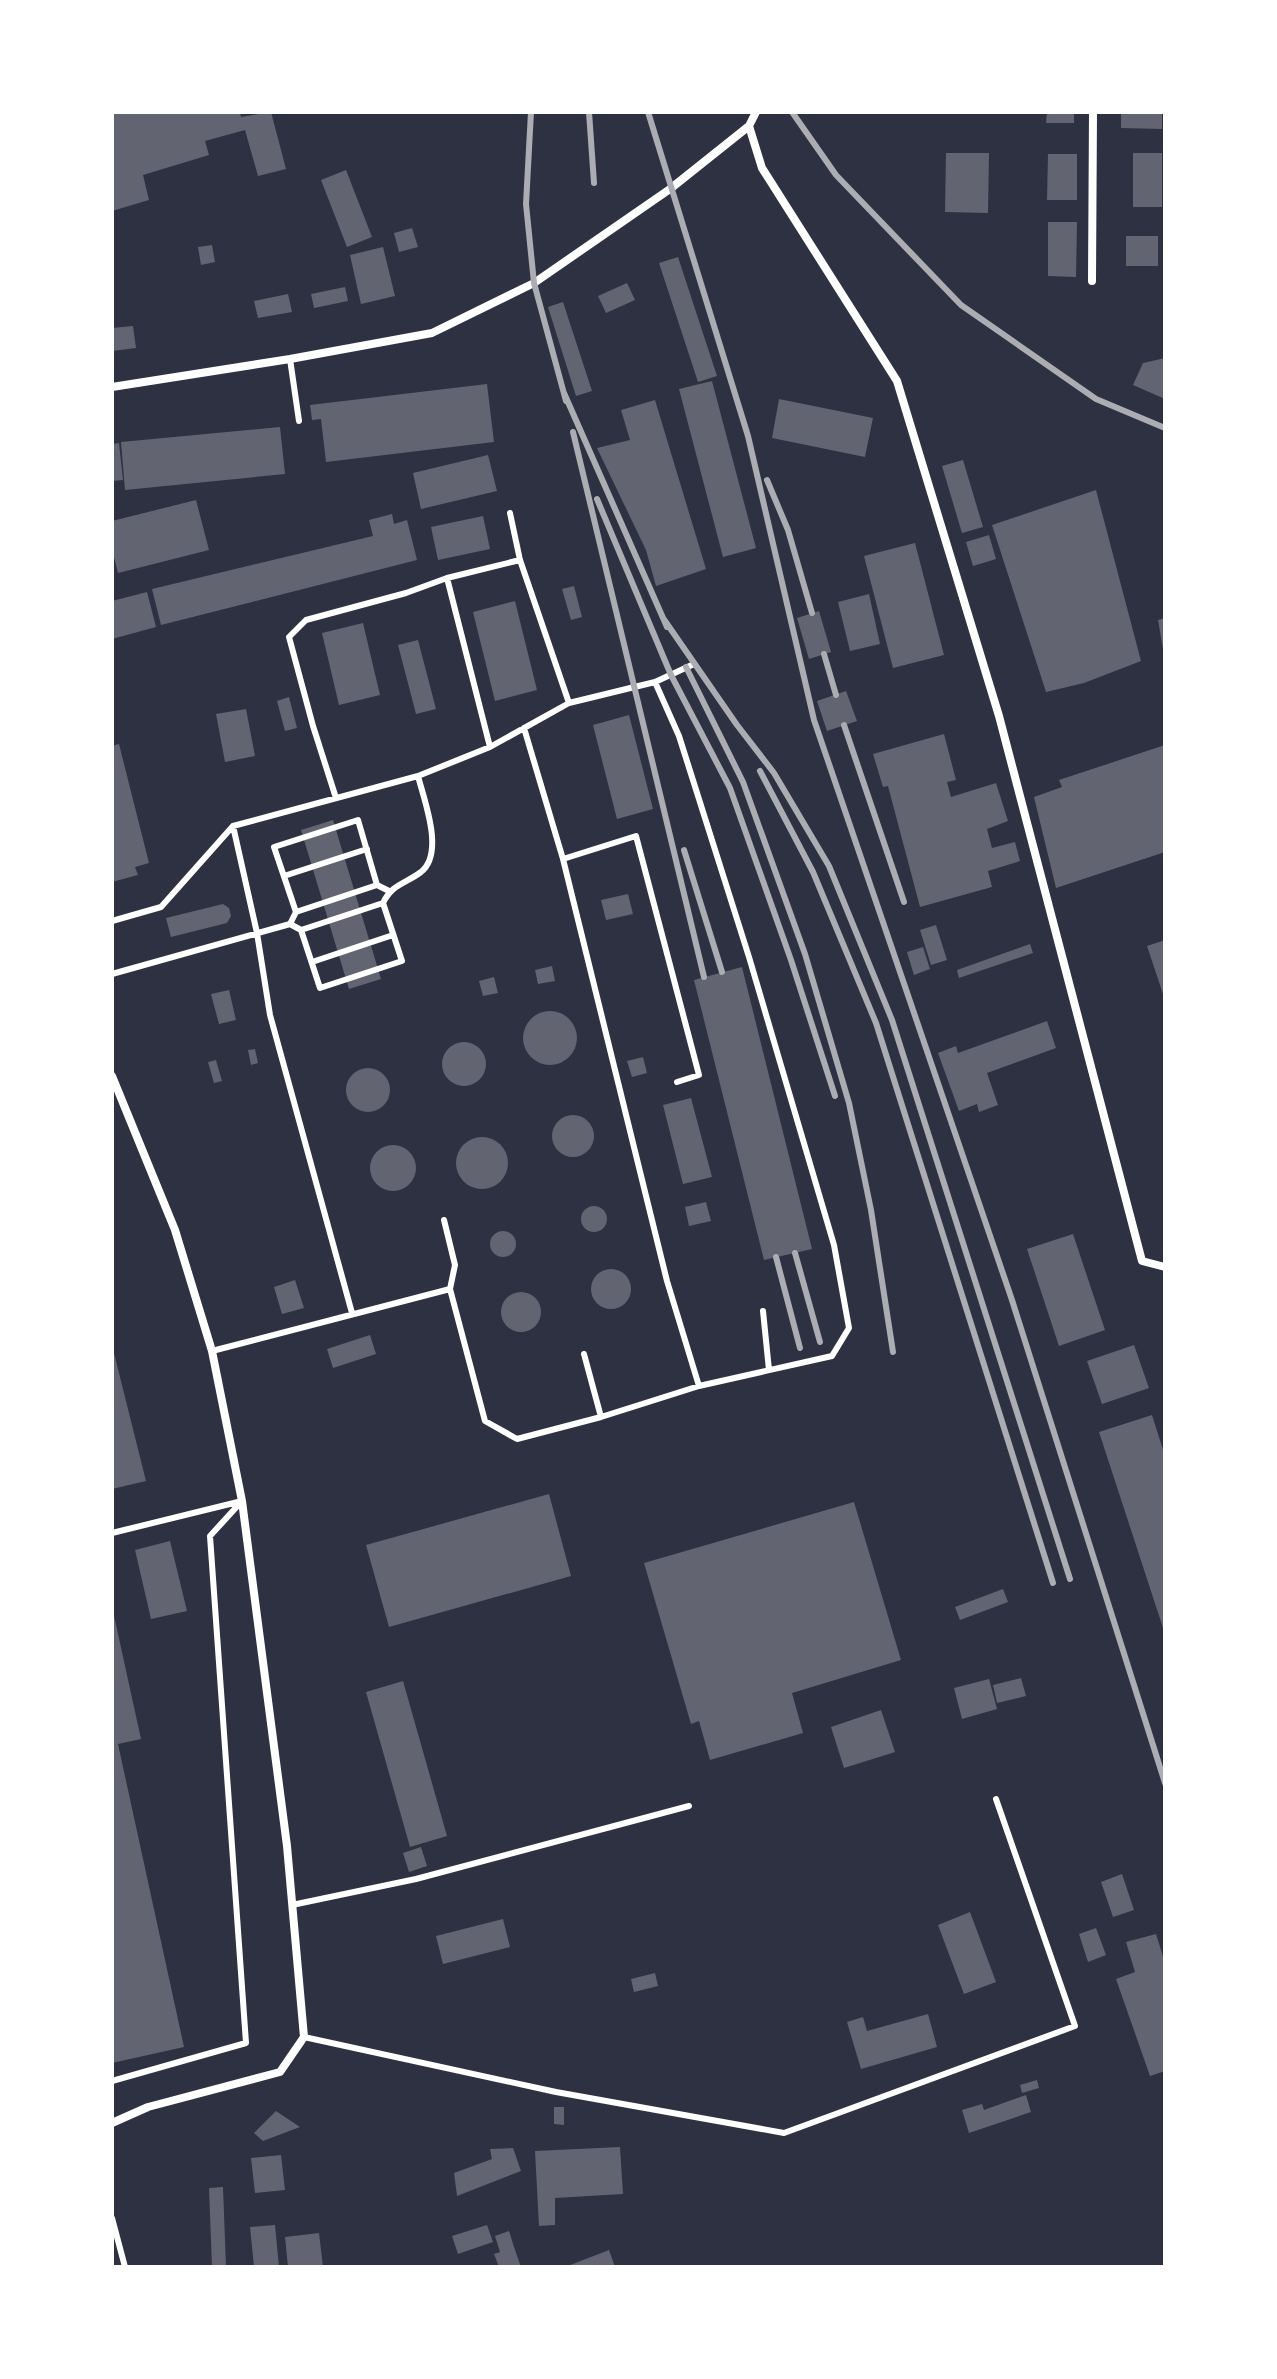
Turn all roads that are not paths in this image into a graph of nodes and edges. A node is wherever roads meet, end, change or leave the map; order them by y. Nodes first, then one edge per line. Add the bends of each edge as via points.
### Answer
1 (756, 112) edge
2 (1093, 112) edge
3 (749, 126) junction
4 (1092, 281) dead end
5 (290, 359) junction
6 (112, 387) edge
7 (299, 421) dead end
8 (510, 513) dead end
9 (520, 560) junction
10 (447, 578) junction
11 (694, 664) dead end
12 (655, 682) junction
13 (569, 703) junction
14 (524, 728) junction
15 (490, 747) junction
16 (418, 776) junction
17 (336, 798) junction
18 (233, 826) junction
19 (367, 849) junction
20 (563, 859) junction
21 (284, 876) junction
22 (377, 885) junction
23 (389, 891) junction
24 (383, 903) junction
25 (296, 912) junction
26 (112, 921) edge
27 (290, 924) junction
28 (301, 930) junction
29 (257, 933) junction
30 (393, 935) junction
31 (312, 962) junction
32 (112, 974) edge
33 (112, 1076) edge
34 (677, 1082) dead end
35 (444, 1220) dead end
36 (1165, 1267) edge
37 (450, 1289) junction
38 (763, 1311) dead end
39 (352, 1313) junction
40 (212, 1351) junction
41 (584, 1354) dead end
42 (769, 1370) junction
43 (699, 1386) junction
44 (601, 1417) junction
45 (242, 1501) junction
46 (112, 1533) edge
47 (996, 1799) dead end
48 (689, 1806) dead end
49 (292, 1905) junction
50 (304, 2037) junction
51 (112, 2081) edge
52 (112, 2123) edge
53 (112, 2218) edge
54 (125, 2267) edge

1 - 3 street
2 - 4 street
3 - 5 street via 670,189 534,283 432,333
3 - 36 street via 762,168 897,381 999,716 1142,1261
5 - 6 street
5 - 7 lane
8 - 9 lane
9 - 10 lane
9 - 13 lane
10 - 15 lane
10 - 17 lane via 306,620 289,637
11 - 12 lane
12 - 13 lane
12 - 42 lane via 679,736 749,957 834,1245 849,1328 832,1356
13 - 14 lane
14 - 15 lane
14 - 20 lane
15 - 16 lane
16 - 17 lane
16 - 23 lane via 434,841 424,869
17 - 18 lane
18 - 26 lane via 161,907
18 - 29 lane
19 - 21 lane
19 - 21 lane via 358,820 274,847
19 - 22 lane
20 - 34 lane via 636,836 699,1075
20 - 43 lane via 667,1281
21 - 25 lane
22 - 23 lane
22 - 25 lane
23 - 24 lane
24 - 28 lane
24 - 30 lane
25 - 27 lane
27 - 28 lane
27 - 29 lane
28 - 31 lane
29 - 32 lane
29 - 39 lane via 270,1015
30 - 31 lane
30 - 31 lane via 402,961 320,988
33 - 40 street via 175,1230
35 - 37 lane via 455,1265
37 - 39 lane
37 - 44 lane via 485,1421 517,1439
38 - 42 lane
39 - 40 lane
40 - 45 street
41 - 44 lane
42 - 43 lane
43 - 44 lane
45 - 46 lane
45 - 49 street
45 - 51 lane via 210,1536 246,2043
47 - 50 lane via 1075,2026 784,2133 556,2092
48 - 49 lane via 416,1879
49 - 50 street
50 - 52 street via 280,2072 148,2107
53 - 54 lane

